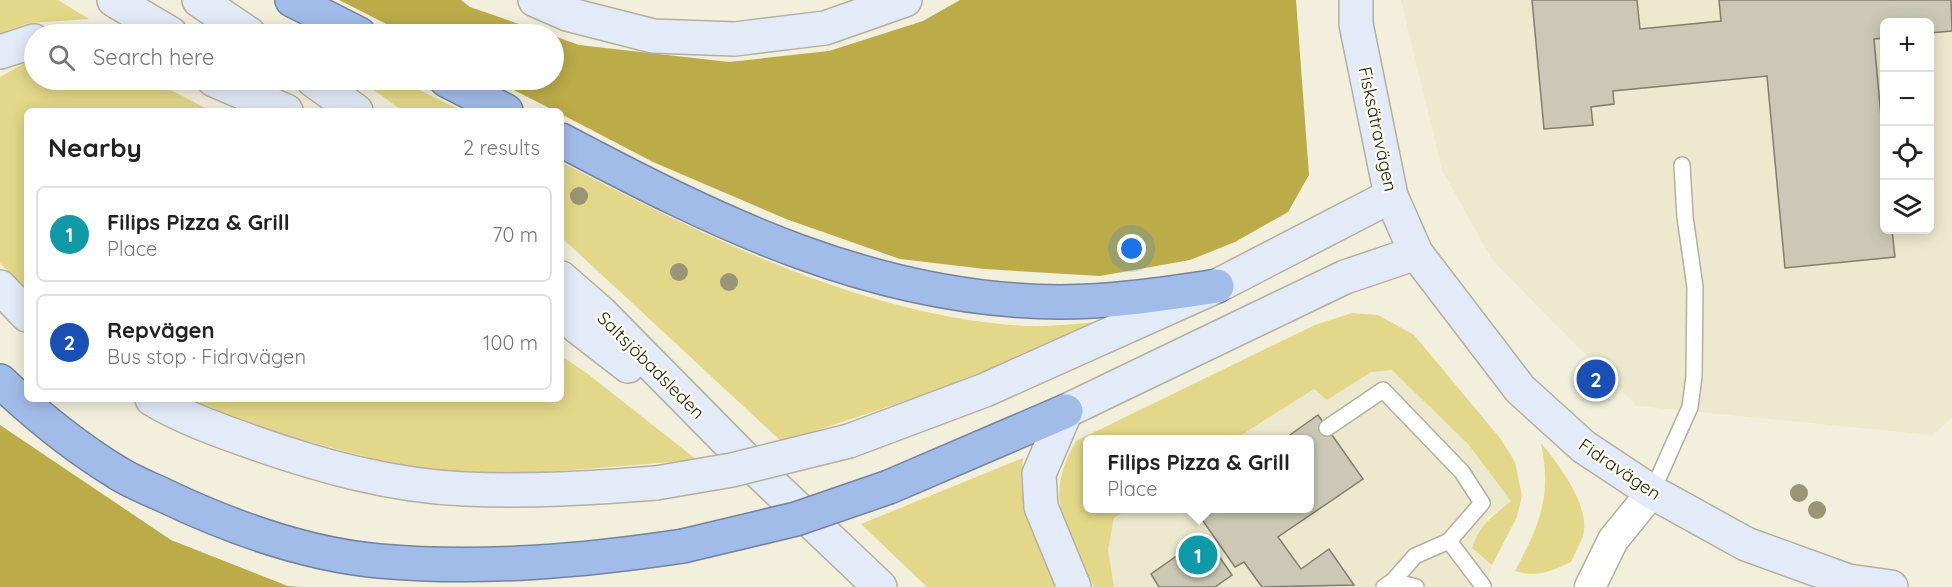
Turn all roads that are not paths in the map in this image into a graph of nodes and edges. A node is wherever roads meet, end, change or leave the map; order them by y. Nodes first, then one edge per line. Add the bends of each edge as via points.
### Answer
1 (114, 0) edge
2 (199, 0) edge
3 (292, 0) edge
4 (535, 0) edge
5 (906, 0) edge
6 (1356, 0) edge
7 (154, 24) edge
8 (234, 24) edge
9 (339, 24) edge
10 (24, 44) edge
11 (0, 52) edge
12 (238, 90) edge
13 (256, 90) edge
14 (327, 90) edge
15 (465, 90) edge
16 (281, 108) edge
17 (283, 108) edge
18 (352, 108) edge
19 (500, 108) edge
20 (564, 142) edge
21 (1682, 165) dead end
22 (1391, 196) junction
23 (1416, 253) junction
24 (564, 281) edge
25 (1217, 286) junction
26 (0, 287) edge
27 (24, 312) edge
28 (564, 316) edge
29 (0, 381) edge
30 (157, 402) edge
31 (1066, 411) junction
32 (1327, 428) dead end
33 (740, 454) junction
34 (1652, 492) junction
35 (1449, 541) junction
36 (1388, 584) edge
37 (880, 587) edge
38 (1074, 587) edge
39 (1416, 587) edge
40 (1483, 587) edge
41 (1590, 587) edge
42 (1891, 587) edge

1 - 7 main road
2 - 8 main road
3 - 9 highway
4 - 5 main road via 567,14 653,36 735,39 825,28
6 - 22 main road, Fisksätravägen via 1356,24
10 - 11 main road
12 - 16 main road
13 - 17 main road
14 - 18 main road
15 - 19 highway
20 - 25 highway via 743,231 899,284 984,297 1060,302 1143,297
21 - 34 lane via 1695,287 1694,376 1690,407
22 - 23 main road, Fisksätravägen
22 - 25 main road
23 - 31 main road via 1345,278
23 - 34 main road, Fidravägen via 1520,389 1584,447
24 - 33 main road, Saltsjöbadsleden
25 - 30 main road, bridge via 985,390 849,441 732,470 656,483 520,491 406,483 284,453
26 - 27 main road
28 - 33 main road, Saltsjöbadsleden
29 - 31 highway, bridge via 38,417 119,474 204,515 289,544 377,561 472,565 573,560 683,546 796,519 889,487
31 - 38 main road via 1039,474 1041,507
32 - 35 lane via 1383,390 1462,472 1482,503
33 - 37 main road, Saltsjöbadsleden
34 - 41 street via 1614,540
34 - 42 main road, Fidravägen via 1746,544 1848,581
35 - 36 lane via 1415,556
35 - 40 lane
36 - 39 lane

